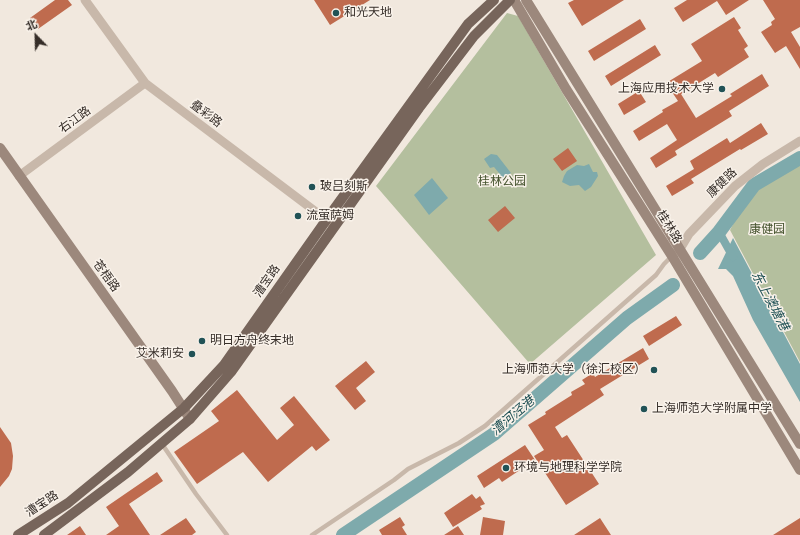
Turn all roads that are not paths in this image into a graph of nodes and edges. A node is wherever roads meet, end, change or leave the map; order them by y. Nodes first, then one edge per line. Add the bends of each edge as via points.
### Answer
1 (85, 0) edge
2 (494, 0) edge
3 (510, 0) edge
4 (514, 0) edge
5 (526, 0) edge
6 (145, 83) junction
7 (800, 141) edge
8 (0, 148) edge
9 (19, 176) junction
10 (327, 219) junction
11 (335, 226) junction
12 (680, 249) junction
13 (672, 256) junction
14 (184, 408) junction
15 (190, 419) junction
16 (162, 443) junction
17 (800, 444) edge
18 (795, 452) edge
19 (800, 470) edge
20 (18, 535) edge
21 (44, 535) edge
22 (227, 535) edge
23 (312, 535) edge

1 - 6 street, 叠彩路
2 - 10 main road, 漕宝路 via 468,24
3 - 11 main road, 漕宝路 via 474,36
4 - 13 main road, 桂林路 via 566,89
5 - 12 main road, 桂林路
6 - 9 street, 右江路
6 - 10 street, 叠彩路
7 - 12 street, 康健路 via 763,164 735,186 689,234
8 - 9 main road, 苍梧路
9 - 14 main road, 苍梧路
10 - 11 street, 叠彩路
10 - 14 main road, 漕宝路 via 224,365
11 - 15 main road, 漕宝路 via 231,372
12 - 13 street, 康健路
12 - 17 main road, 桂林路
13 - 18 main road, 桂林路
13 - 23 lane via 656,275 485,426 460,443 408,469
14 - 15 main road, 苍梧路
14 - 20 main road, 漕宝路 via 68,503
15 - 16 main road, 漕宝路
16 - 21 main road, 漕宝路
16 - 22 lane
18 - 19 main road, 桂林路

